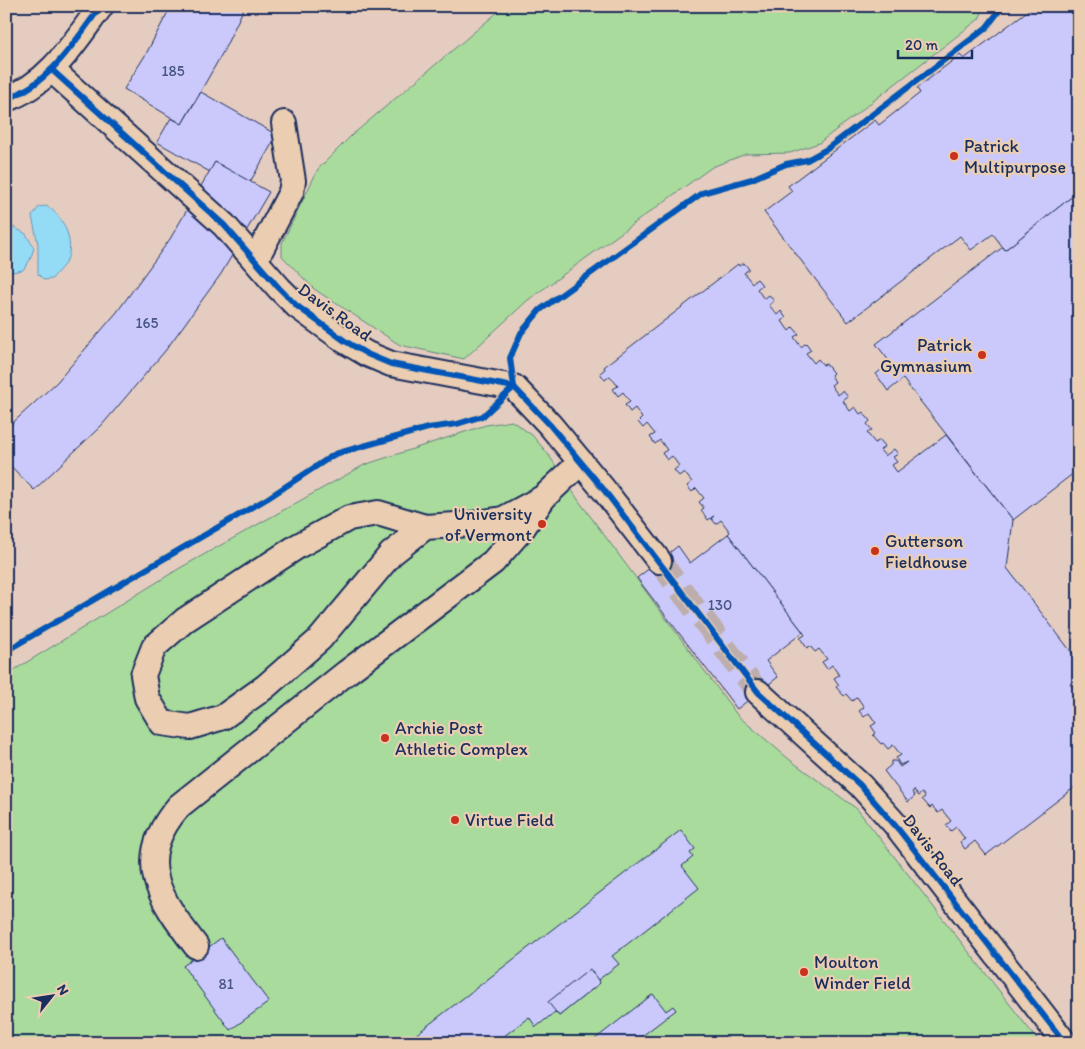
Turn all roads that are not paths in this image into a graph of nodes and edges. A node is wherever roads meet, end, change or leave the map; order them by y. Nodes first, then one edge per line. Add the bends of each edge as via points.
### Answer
1 (101, 6) edge
2 (52, 70) junction
3 (6, 99) edge
4 (284, 123) dead end
5 (256, 259) junction
6 (581, 462) junction
7 (544, 497) junction
8 (425, 527) junction
9 (659, 561) tunnel mouth
10 (758, 692) tunnel mouth
11 (196, 946) dead end
12 (1065, 1043) edge

1 - 2 street
2 - 3 street
2 - 5 street, Davis Road via 224,224
4 - 5 street via 293,181 291,192
5 - 6 street, Davis Road via 297,306 367,354 391,364 514,387
6 - 7 street
6 - 9 street, Davis Road
7 - 8 street via 503,518
7 - 11 street via 494,562 346,673 179,806 164,823 153,866 173,917
8 - 8 street via 391,554 320,639 265,687 223,716 190,727 162,723 147,698 143,675 154,647 185,620 298,546 349,518 378,514
10 - 12 street, Davis Road via 860,785 895,824

